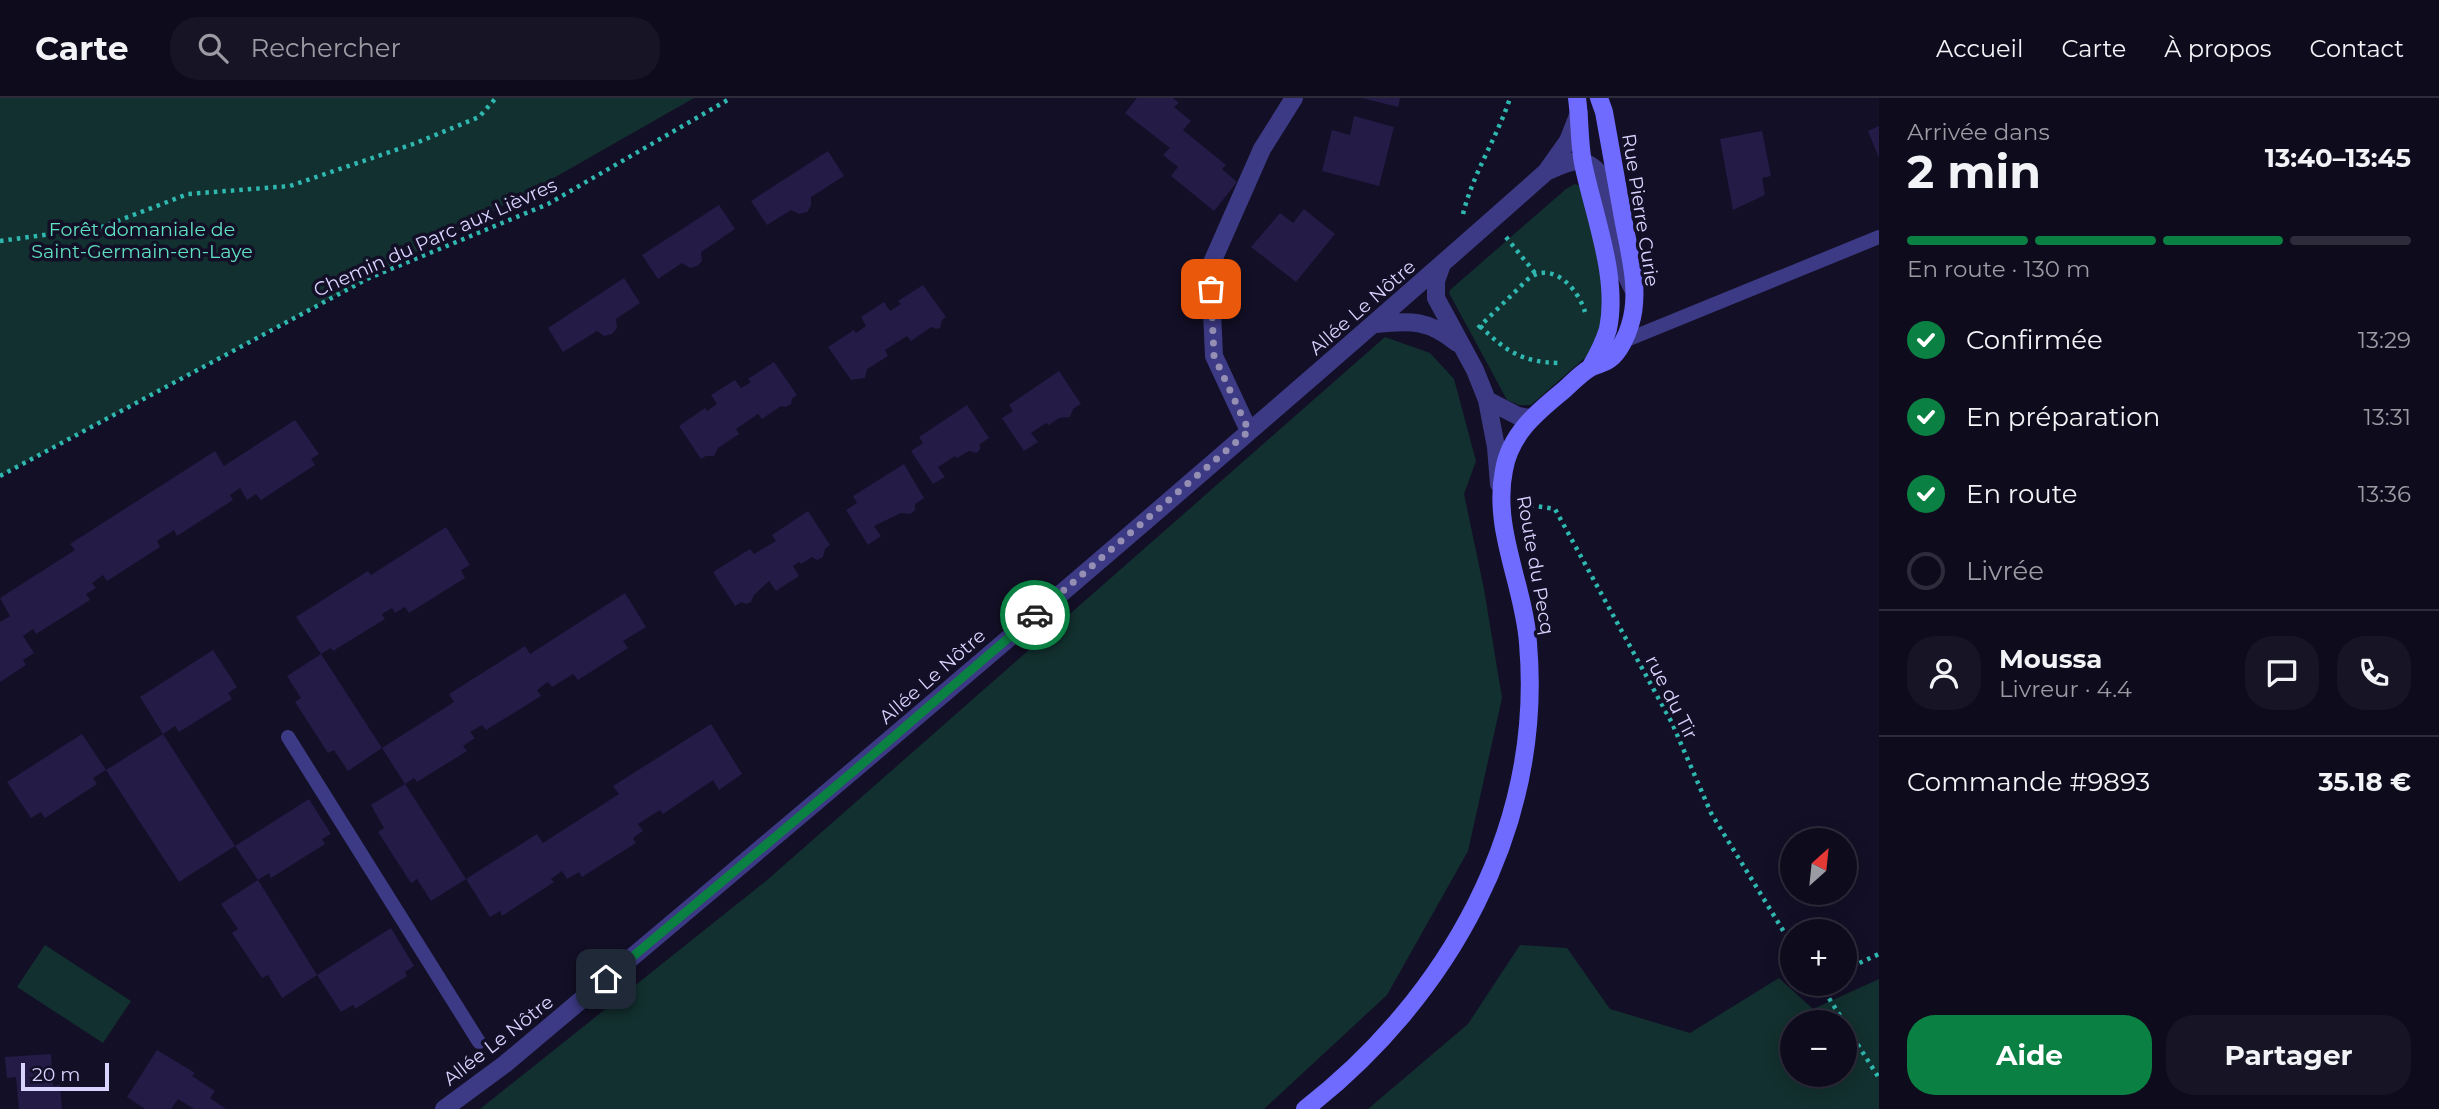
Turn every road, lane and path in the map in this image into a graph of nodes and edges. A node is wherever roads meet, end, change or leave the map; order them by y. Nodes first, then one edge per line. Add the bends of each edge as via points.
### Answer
1 (496, 98) edge
2 (731, 98) edge
3 (1294, 98) edge
4 (1510, 98) edge
5 (1600, 98) edge
6 (1578, 105) edge
7 (1583, 160) junction
8 (1546, 172) junction
9 (1492, 220) junction
10 (1879, 237) edge
11 (0, 241) edge
12 (1462, 246) junction
13 (1442, 264) junction
14 (1535, 273) junction
15 (1634, 291) junction
16 (1586, 316) dead end
17 (1376, 324) junction
18 (1480, 326) junction
19 (1624, 341) junction
20 (1460, 345) junction
21 (1561, 363) dead end
22 (1590, 368) junction
23 (1488, 400) junction
24 (1530, 418) junction
25 (1249, 431) junction
26 (0, 476) edge
27 (1501, 501) junction
28 (288, 737) dead end
29 (1780, 925) edge
30 (1879, 954) edge
31 (1857, 964) edge
32 (479, 1042) dead end
33 (1857, 1043) edge
34 (1879, 1078) edge
35 (443, 1109) edge
36 (1305, 1109) edge

1 - 11 path via 479,117 290,186 188,194 102,227
2 - 26 path, Chemin du Parc aux Lièvres via 548,204 367,279
3 - 25 street via 1262,149 1210,267 1214,356
4 - 12 path via 1469,190 1461,225
5 - 15 main road, Rue Pierre Curie
6 - 7 main road
6 - 8 street, Allée Le Nôtre via 1568,141
7 - 8 street
7 - 15 street via 1602,176 1618,259
7 - 22 main road via 1605,257 1610,309 1600,351
8 - 9 street, Allée Le Nôtre
9 - 12 street, Allée Le Nôtre
9 - 14 path
10 - 19 lane
12 - 13 street, Allée Le Nôtre
13 - 17 street, Allée Le Nôtre
13 - 20 street via 1436,298
14 - 16 path via 1552,273 1563,279 1583,304
14 - 18 path
15 - 19 main road, Rue Pierre Curie via 1631,324
17 - 20 street via 1421,323 1442,330
17 - 25 street, Allée Le Nôtre
18 - 20 path
18 - 21 path via 1502,347 1522,357
19 - 22 main road via 1610,359
20 - 23 street
22 - 24 main road, Route du Pecq
23 - 24 street
23 - 27 street
24 - 27 main road, Route du Pecq via 1504,468
25 - 35 street, Allée Le Nôtre via 855,770 505,1064
27 - 29 path, rue du Tir via 1555,509 1672,723 1711,813
27 - 36 main road, Route du Pecq via 1527,626 1530,663 1527,742 1508,823 1479,899 1439,970 1361,1061
28 - 32 lane
30 - 31 path
33 - 34 path

